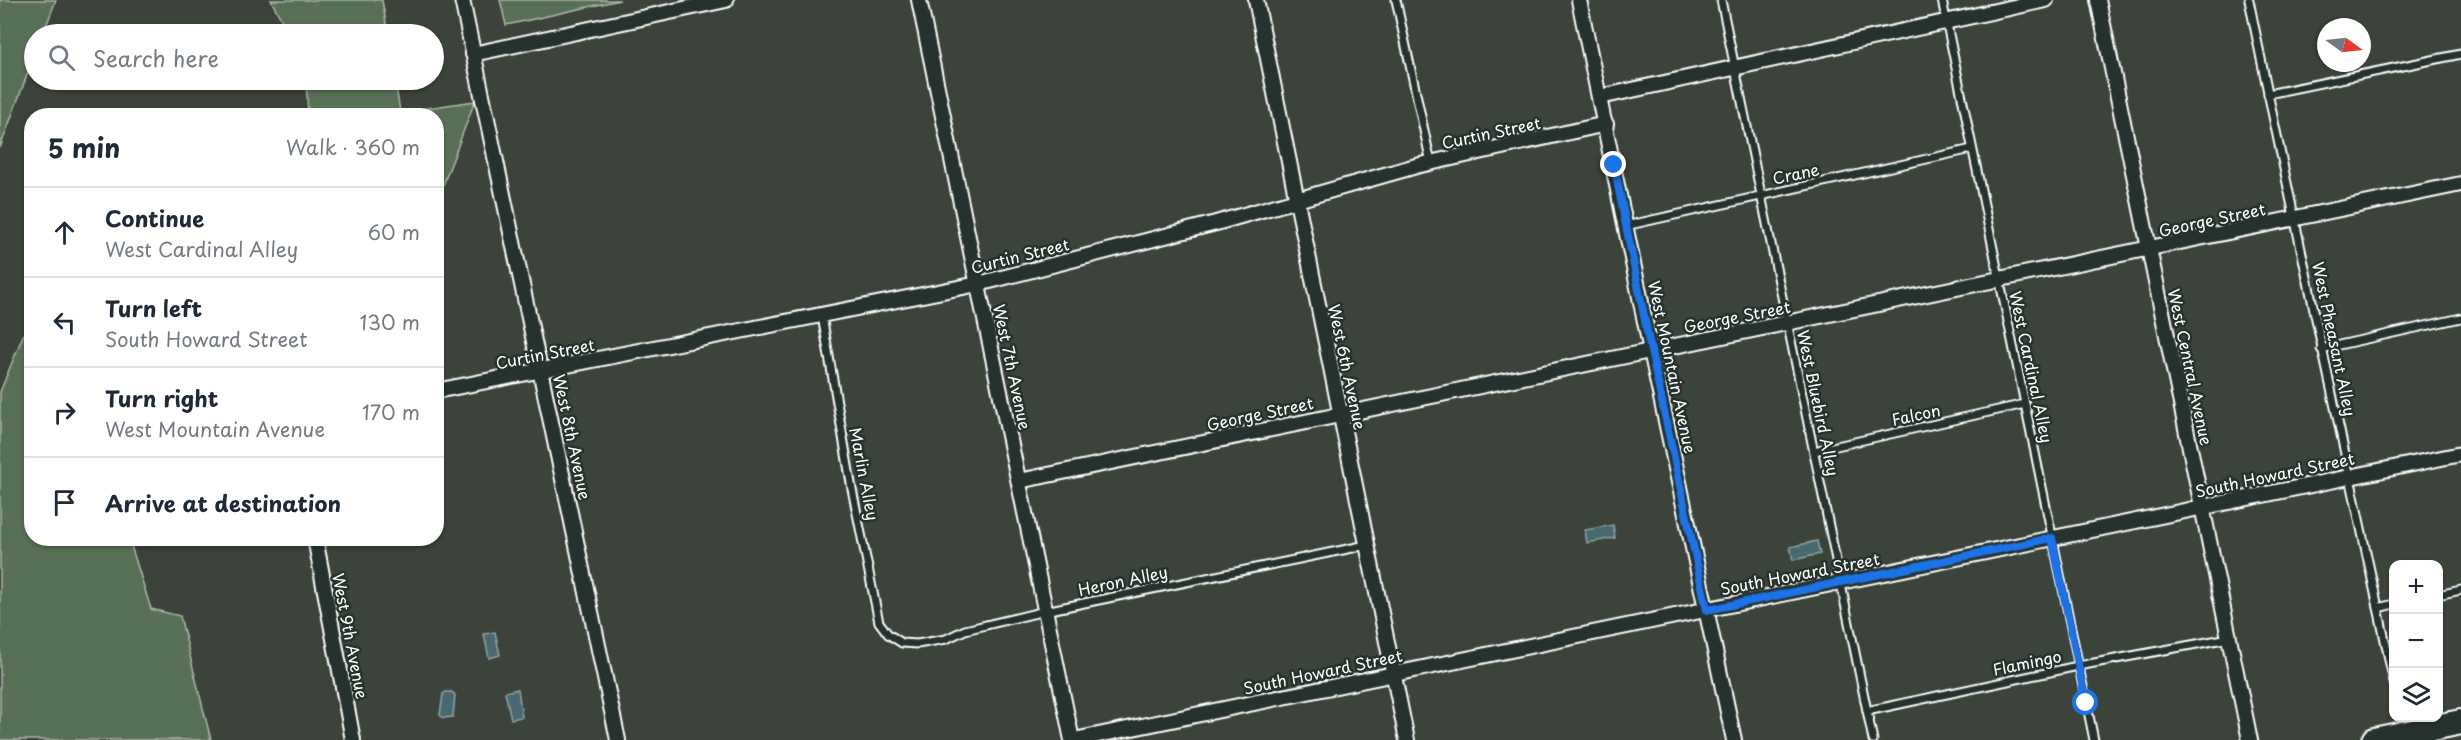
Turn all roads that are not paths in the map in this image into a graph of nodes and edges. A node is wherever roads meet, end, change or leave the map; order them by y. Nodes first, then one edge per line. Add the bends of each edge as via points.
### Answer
1 (462, 0) edge
2 (726, 0) edge
3 (919, 0) edge
4 (1256, 0) edge
5 (1396, 0) edge
6 (1579, 0) edge
7 (1721, 0) edge
8 (1942, 0) edge
9 (2046, 0) edge
10 (2098, 0) edge
11 (2249, 0) edge
12 (1946, 21) junction
13 (473, 54) junction
14 (2461, 54) edge
15 (1735, 67) junction
16 (2268, 94) junction
17 (1600, 97) junction
18 (1606, 124) junction
19 (1972, 149) junction
20 (1431, 163) junction
21 (2461, 184) edge
22 (1761, 195) junction
23 (1296, 199) junction
24 (2295, 219) junction
25 (1625, 226) junction
26 (2149, 250) junction
27 (1999, 280) junction
28 (978, 284) junction
29 (822, 316) junction
30 (2461, 318) edge
31 (1788, 324) junction
32 (2321, 350) junction
33 (1651, 351) junction
34 (542, 372) junction
35 (444, 390) edge
36 (2025, 404) junction
37 (1340, 414) junction
38 (1814, 451) junction
39 (2461, 454) edge
40 (2351, 476) junction
41 (1019, 481) junction
42 (2202, 506) junction
43 (2052, 538) junction
44 (1367, 545) junction
45 (317, 546) edge
46 (1841, 583) junction
47 (2461, 591) edge
48 (2443, 594) edge
49 (2389, 605) edge
50 (2378, 608) junction
51 (1707, 610) junction
52 (1046, 611) junction
53 (888, 634) joint
54 (2229, 638) junction
55 (2078, 666) junction
56 (2391, 668) edge
57 (1393, 674) junction
58 (1867, 711) junction
59 (2461, 722) edge
60 (2404, 733) edge
61 (353, 740) edge
62 (618, 740) edge
63 (1073, 740) edge
64 (1407, 740) edge
65 (1734, 740) edge
66 (1873, 740) edge
67 (2094, 740) edge
68 (2250, 740) edge
69 (2374, 740) edge

1 - 13 street, West 8th Avenue
2 - 13 street
3 - 28 street, West 7th Avenue
4 - 23 street, West 6th Avenue
5 - 20 lane
6 - 17 street, West Mountain Avenue
7 - 15 lane, West Bluebird Alley
8 - 12 lane, West Cardinal Alley
9 - 12 street
10 - 26 street, West Central Avenue
11 - 16 lane, West Pheasant Alley
12 - 15 street
12 - 19 lane, West Cardinal Alley
13 - 34 street, West 8th Avenue
14 - 16 lane
15 - 17 street
15 - 22 lane, West Bluebird Alley
16 - 24 lane, West Pheasant Alley
17 - 18 street, West Mountain Avenue
18 - 20 street, Curtin Street
18 - 25 street, West Mountain Avenue
19 - 22 lane, Crane
19 - 27 lane, West Cardinal Alley
20 - 23 street, Curtin Street
21 - 24 street, George Street
22 - 25 lane, Crane
22 - 31 lane, West Bluebird Alley
23 - 28 street, Curtin Street
23 - 37 street, West 6th Avenue
24 - 26 street, George Street
24 - 32 lane, West Pheasant Alley
25 - 33 street, West Mountain Avenue
26 - 27 street, George Street
26 - 42 street, West Central Avenue
27 - 31 street, George Street
27 - 36 lane, West Cardinal Alley
28 - 29 street, Curtin Street
28 - 41 street, West 7th Avenue
29 - 34 street, Curtin Street
29 - 53 lane, Marlin Alley via 879,622
30 - 32 lane
31 - 33 street, George Street
31 - 38 lane, West Bluebird Alley
32 - 40 lane, West Pheasant Alley
33 - 37 street, George Street
33 - 51 street, West Mountain Avenue
34 - 35 street, Curtin Street
34 - 62 street, West 8th Avenue
36 - 38 lane, Falcon
36 - 43 lane, West Cardinal Alley
37 - 41 street, George Street
37 - 44 street, West 6th Avenue
38 - 46 lane, West Bluebird Alley
39 - 40 street, South Howard Street
40 - 42 street, South Howard Street
40 - 50 lane, West Pheasant Alley
41 - 52 street, West 7th Avenue
42 - 43 street, South Howard Street
42 - 54 street, West Central Avenue
43 - 46 street, South Howard Street
43 - 55 lane, West Cardinal Alley
44 - 52 lane, Heron Alley
44 - 57 street, West 6th Avenue
45 - 61 street, West 9th Avenue
46 - 51 street, South Howard Street
46 - 58 lane, West Bluebird Alley
47 - 48 lane
49 - 50 lane
50 - 56 lane, West Pheasant Alley
51 - 57 street, South Howard Street
51 - 65 street, West Mountain Avenue
52 - 53 lane, Heron Alley via 917,644 902,643
52 - 63 street, West 7th Avenue
54 - 55 lane, Flamingo
54 - 68 street, West Central Avenue
55 - 58 lane, Flamingo
55 - 67 lane, West Cardinal Alley
57 - 63 street, South Howard Street
57 - 64 street, West 6th Avenue
58 - 66 lane, West Bluebird Alley
59 - 60 highway
60 - 69 highway

